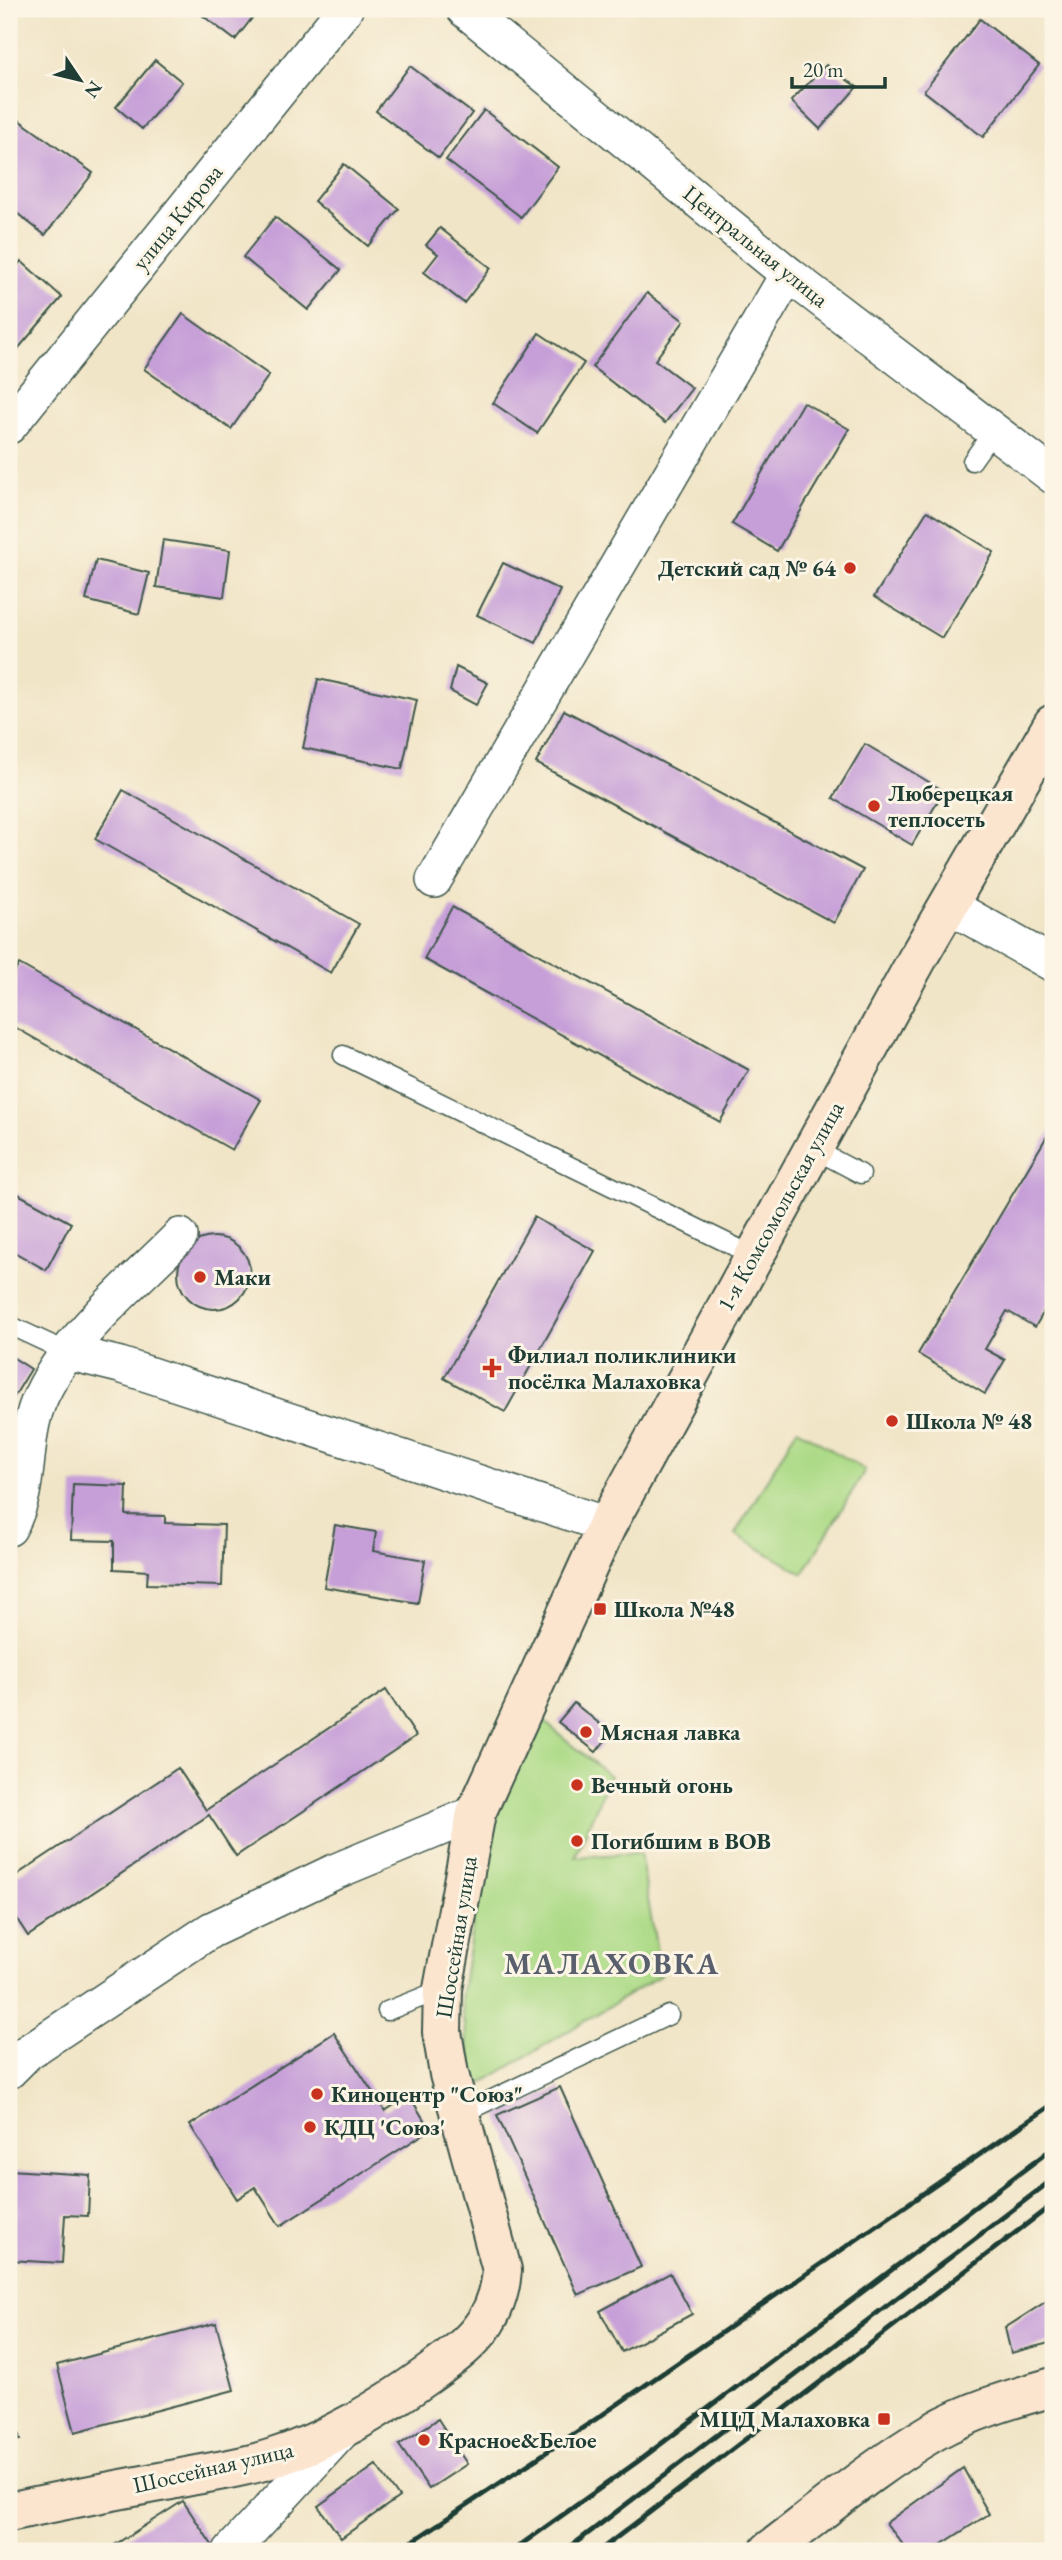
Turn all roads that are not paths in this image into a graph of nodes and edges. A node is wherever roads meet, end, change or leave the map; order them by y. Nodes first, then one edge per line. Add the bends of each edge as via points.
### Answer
1 (345, 9) edge
2 (464, 9) edge
3 (788, 274) junction
4 (9, 426) edge
5 (994, 430) junction
6 (972, 461) dead end
7 (1053, 476) edge
8 (1053, 724) edge
9 (434, 880) dead end
10 (948, 905) junction
11 (1053, 964) edge
12 (343, 1055) dead end
13 (812, 1148) junction
14 (861, 1174) dead end
15 (180, 1236) dead end
16 (752, 1255) junction
17 (9, 1325) edge
18 (67, 1352) junction
19 (18, 1468) edge
20 (607, 1525) junction
21 (9, 1528) edge
22 (477, 1813) junction
23 (443, 1989) junction
24 (387, 2011) dead end
25 (669, 2015) dead end
26 (9, 2071) edge
27 (461, 2114) junction
28 (1053, 2386) edge
29 (347, 2426) junction
30 (9, 2512) edge
31 (231, 2551) edge
32 (769, 2551) edge

1 - 4 street, улица Кирова
2 - 3 street, Центральная улица
3 - 5 street, Центральная улица
3 - 9 street
5 - 6 lane
5 - 7 street, Центральная улица
8 - 10 main road, 1-я Комсомольская улица
10 - 11 street
10 - 13 main road, 1-я Комсомольская улица
12 - 16 lane
13 - 14 lane
13 - 16 main road, 1-я Комсомольская улица
15 - 18 street
16 - 20 main road, 1-я Комсомольская улица
17 - 18 lane
18 - 19 street via 37,1405
18 - 20 street via 120,1365
19 - 21 street via 19,1511
20 - 22 main road, 1-я Комсомольская улица
22 - 23 main road, Шоссейная улица
22 - 26 street via 334,1872 211,1930 28,2052
23 - 24 lane
23 - 27 main road, Шоссейная улица via 442,2032
25 - 27 lane
27 - 29 main road, Шоссейная улица via 500,2260 500,2294 474,2338 404,2392
28 - 32 main road via 935,2431
29 - 30 main road, Шоссейная улица via 269,2459
29 - 31 street

